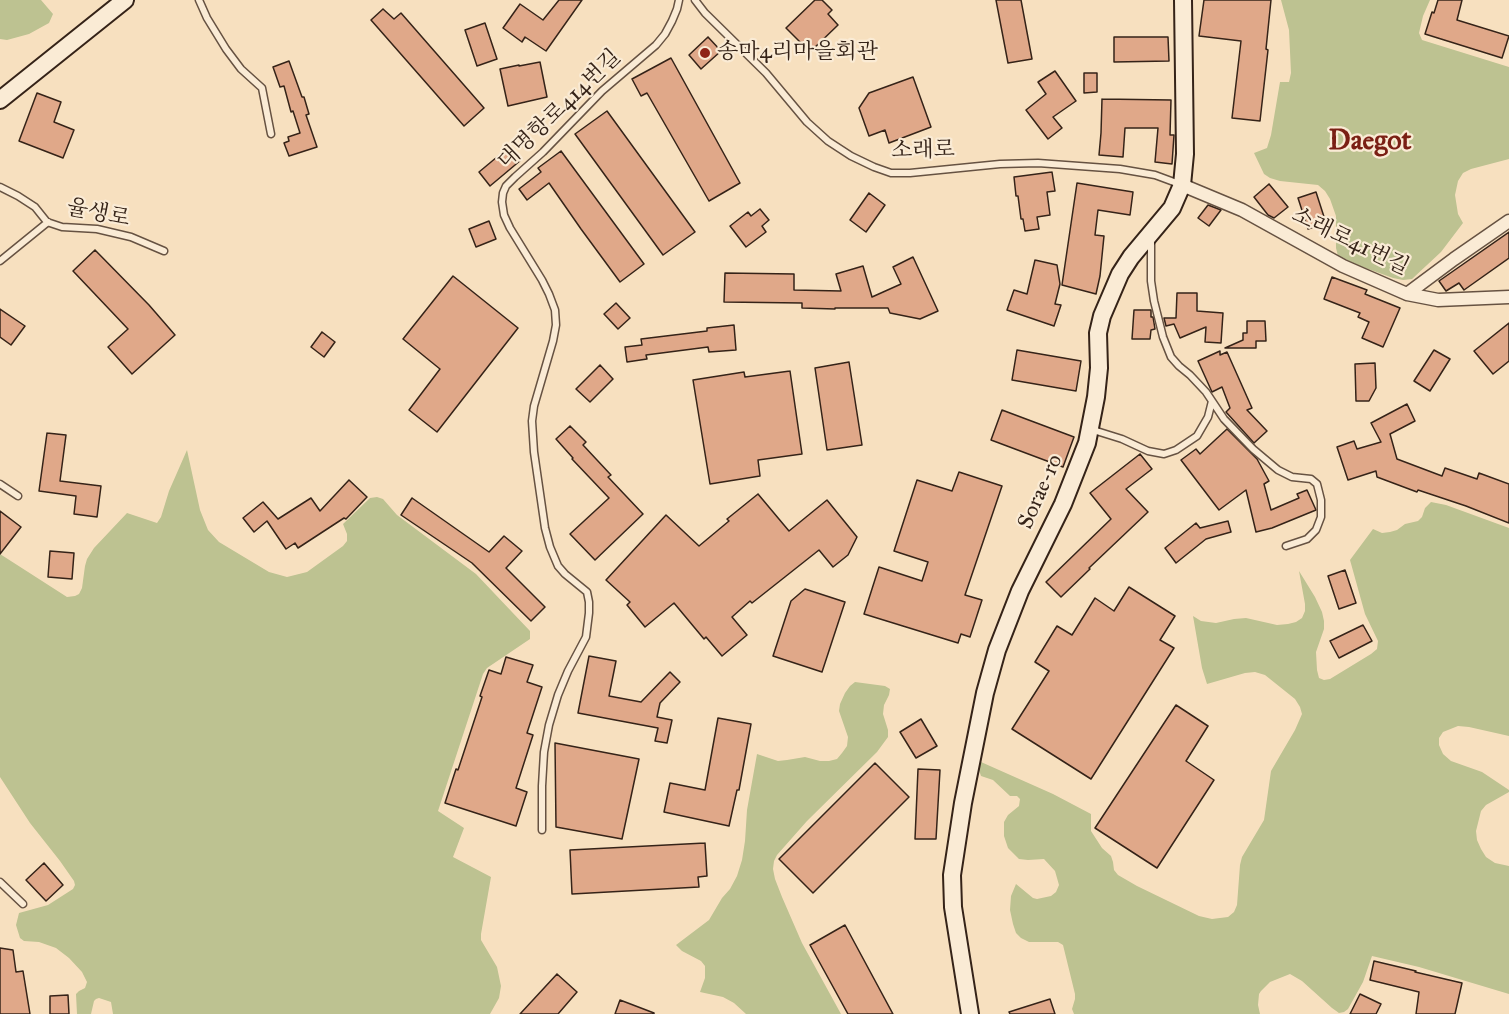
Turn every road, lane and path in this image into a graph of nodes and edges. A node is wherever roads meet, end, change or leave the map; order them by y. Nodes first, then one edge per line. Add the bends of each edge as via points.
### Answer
1 (125, 0) edge
2 (199, 0) edge
3 (679, 0) edge
4 (695, 0) edge
5 (1183, 0) edge
6 (0, 100) edge
7 (271, 134) dead end
8 (1182, 185) junction
9 (0, 187) edge
10 (1509, 221) edge
11 (48, 222) junction
12 (1151, 235) junction
13 (164, 251) dead end
14 (0, 261) edge
15 (1407, 294) junction
16 (1509, 297) edge
17 (1212, 400) junction
18 (1090, 429) junction
19 (0, 484) edge
20 (18, 496) dead end
21 (1286, 546) dead end
22 (542, 830) dead end
23 (0, 882) edge
24 (23, 904) dead end
25 (970, 1014) edge

1 - 6 street
2 - 7 lane via 226,49 262,88
3 - 22 lane, 대명항로414번길 via 672,21 656,45 602,91 503,193 504,215 555,310 553,341 534,406 534,452 550,547 558,566 587,592 590,613 582,646 568,671 549,725 544,752
4 - 8 lane, 소래로 via 807,122 828,141 874,167 891,173 910,173 1049,163 1138,172
5 - 8 street, Sorae-ro
8 - 12 street, Sorae-ro via 1172,208
8 - 15 street, 소래로41번길 via 1242,210 1343,266
9 - 11 lane, 율생로 via 35,207
10 - 15 street
11 - 13 lane, 율생로 via 131,237
11 - 14 lane
12 - 17 lane via 1151,281 1163,337 1171,357
12 - 18 street, Sorae-ro via 1120,274 1102,316
15 - 16 street, 소래로41번길 via 1438,300
17 - 18 lane via 1197,436 1164,454
17 - 21 lane via 1224,419 1278,470 1317,484 1321,517 1316,530 1307,539
18 - 25 street, Sorae-ro via 1063,504 1020,591 985,693 952,875 953,907
19 - 20 lane
23 - 24 lane

